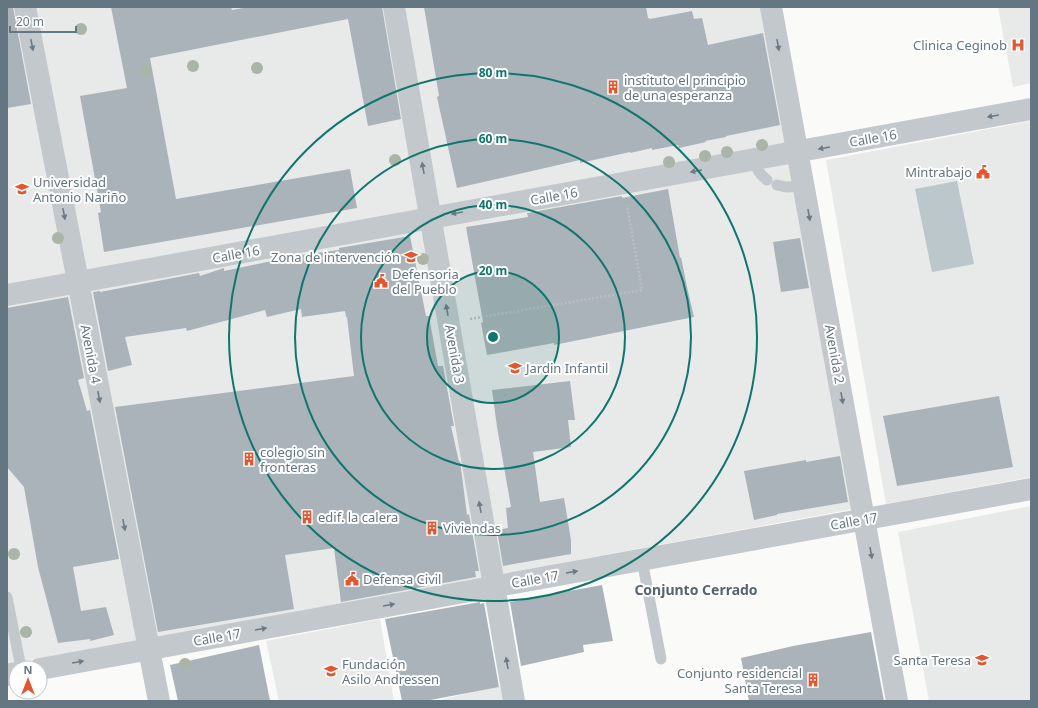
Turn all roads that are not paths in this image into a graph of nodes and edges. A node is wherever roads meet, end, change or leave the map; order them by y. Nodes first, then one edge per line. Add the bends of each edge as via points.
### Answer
1 (25, 7) edge
2 (394, 7) edge
3 (771, 7) edge
4 (1031, 109) edge
5 (798, 152) junction
6 (754, 160) junction
7 (767, 180) dead end
8 (777, 185) dead end
9 (804, 186) junction
10 (432, 218) junction
11 (78, 282) junction
12 (7, 295) edge
13 (1031, 489) edge
14 (864, 520) junction
15 (642, 560) junction
16 (494, 586) junction
17 (7, 597) edge
18 (148, 649) junction
19 (662, 659) dead end
20 (19, 660) edge
21 (48, 668) edge
22 (159, 701) edge
23 (514, 701) edge
24 (898, 701) edge

1 -> 11 street, Avenida 4
10 -> 2 street, Avenida 3
3 -> 5 street, Avenida 2
4 -> 5 street, Calle 16
5 - 6 street, Calle 16
5 - 9 street, Avenida 2
6 - 7 lane via 758,171
6 -> 10 street, Calle 16
8 - 9 lane
9 -> 14 street, Avenida 2
10 - 11 street, Calle 16
16 -> 10 street, Avenida 3
11 - 12 street, Calle 16
11 -> 18 street, Avenida 4
13 - 14 street, Calle 17
14 - 15 street, Calle 17
14 -> 24 street, Avenida 2
16 -> 15 street, Calle 17
15 - 19 lane
18 -> 16 street, Calle 17
23 -> 16 street, Avenida 3
17 - 20 lane
21 -> 18 street, Calle 17
18 - 22 street, Avenida 4

